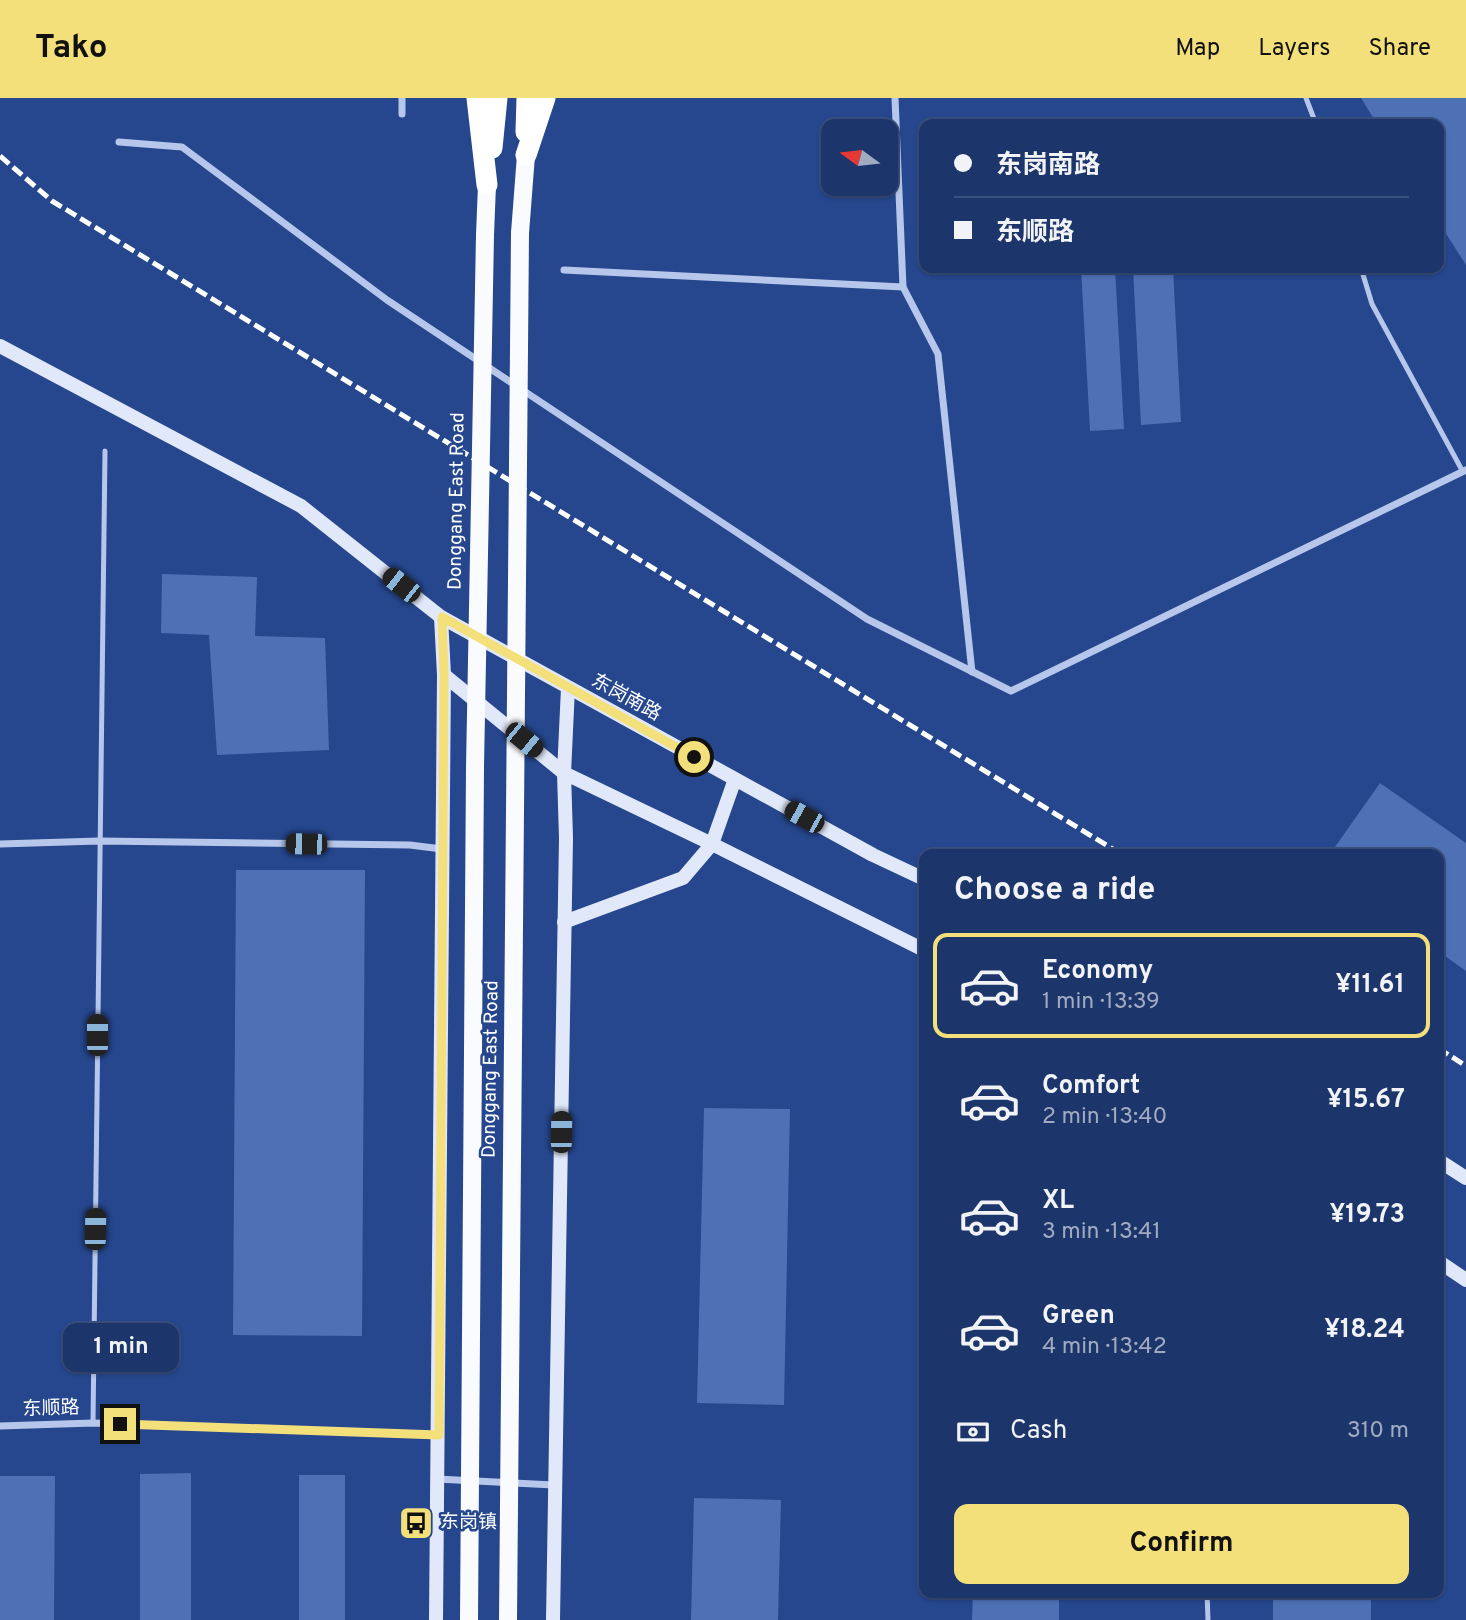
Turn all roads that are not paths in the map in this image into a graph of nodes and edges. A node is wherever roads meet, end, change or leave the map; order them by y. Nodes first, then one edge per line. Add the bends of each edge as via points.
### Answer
1 (402, 98) edge
2 (477, 98) edge
3 (497, 98) edge
4 (527, 98) edge
5 (545, 98) edge
6 (895, 98) edge
7 (1306, 98) edge
8 (402, 114) dead end
9 (1314, 119) edge
10 (119, 142) dead end
11 (526, 155) junction
12 (487, 185) junction
13 (564, 270) dead end
14 (1363, 273) edge
15 (903, 288) junction
16 (0, 346) edge
17 (105, 451) dead end
18 (1464, 471) edge
19 (442, 617) junction
20 (972, 672) junction
21 (444, 675) junction
22 (568, 688) junction
23 (564, 773) junction
24 (734, 779) junction
25 (99, 841) junction
26 (0, 844) edge
27 (712, 844) junction
28 (442, 849) junction
29 (919, 877) edge
30 (565, 922) junction
31 (919, 948) edge
32 (1444, 1164) edge
33 (1466, 1178) edge
34 (1444, 1265) edge
35 (1466, 1280) edge
36 (93, 1423) junction
37 (0, 1426) edge
38 (439, 1435) junction
39 (438, 1479) junction
40 (554, 1485) junction
41 (1207, 1598) edge
42 (436, 1620) edge
43 (469, 1620) edge
44 (508, 1620) edge
45 (553, 1620) edge
46 (1208, 1620) edge

1 - 8 street
2 - 12 highway
3 - 12 highway, Donggang East Road
4 - 11 highway, Donggang East Road
5 - 11 highway
6 - 15 street
7 - 9 lane
10 - 20 street via 182,147 387,300 855,612
11 - 44 main road, Donggang East Road, bridge via 520,233
12 - 43 main road, Donggang East Road, bridge via 475,767
13 - 15 street
14 - 18 lane via 1373,304
15 - 20 street via 938,354
16 - 19 street, 东岗南路 via 301,506
17 - 25 lane
18 - 20 street via 1011,691
19 - 21 street
19 - 22 street, 东岗南路
21 - 23 street
21 - 28 street
22 - 23 street
22 - 24 street, 东岗南路
23 - 27 street
23 - 30 street
24 - 27 street
24 - 29 street, 东岗南路
25 - 26 street
25 - 28 street
25 - 36 lane
27 - 30 street via 683,878
27 - 31 street
28 - 38 street
30 - 40 street
32 - 33 street
34 - 35 street
36 - 37 street, 东顺路
36 - 38 street, 东顺路
38 - 39 street
39 - 40 street
39 - 42 street
40 - 45 street
41 - 46 lane

